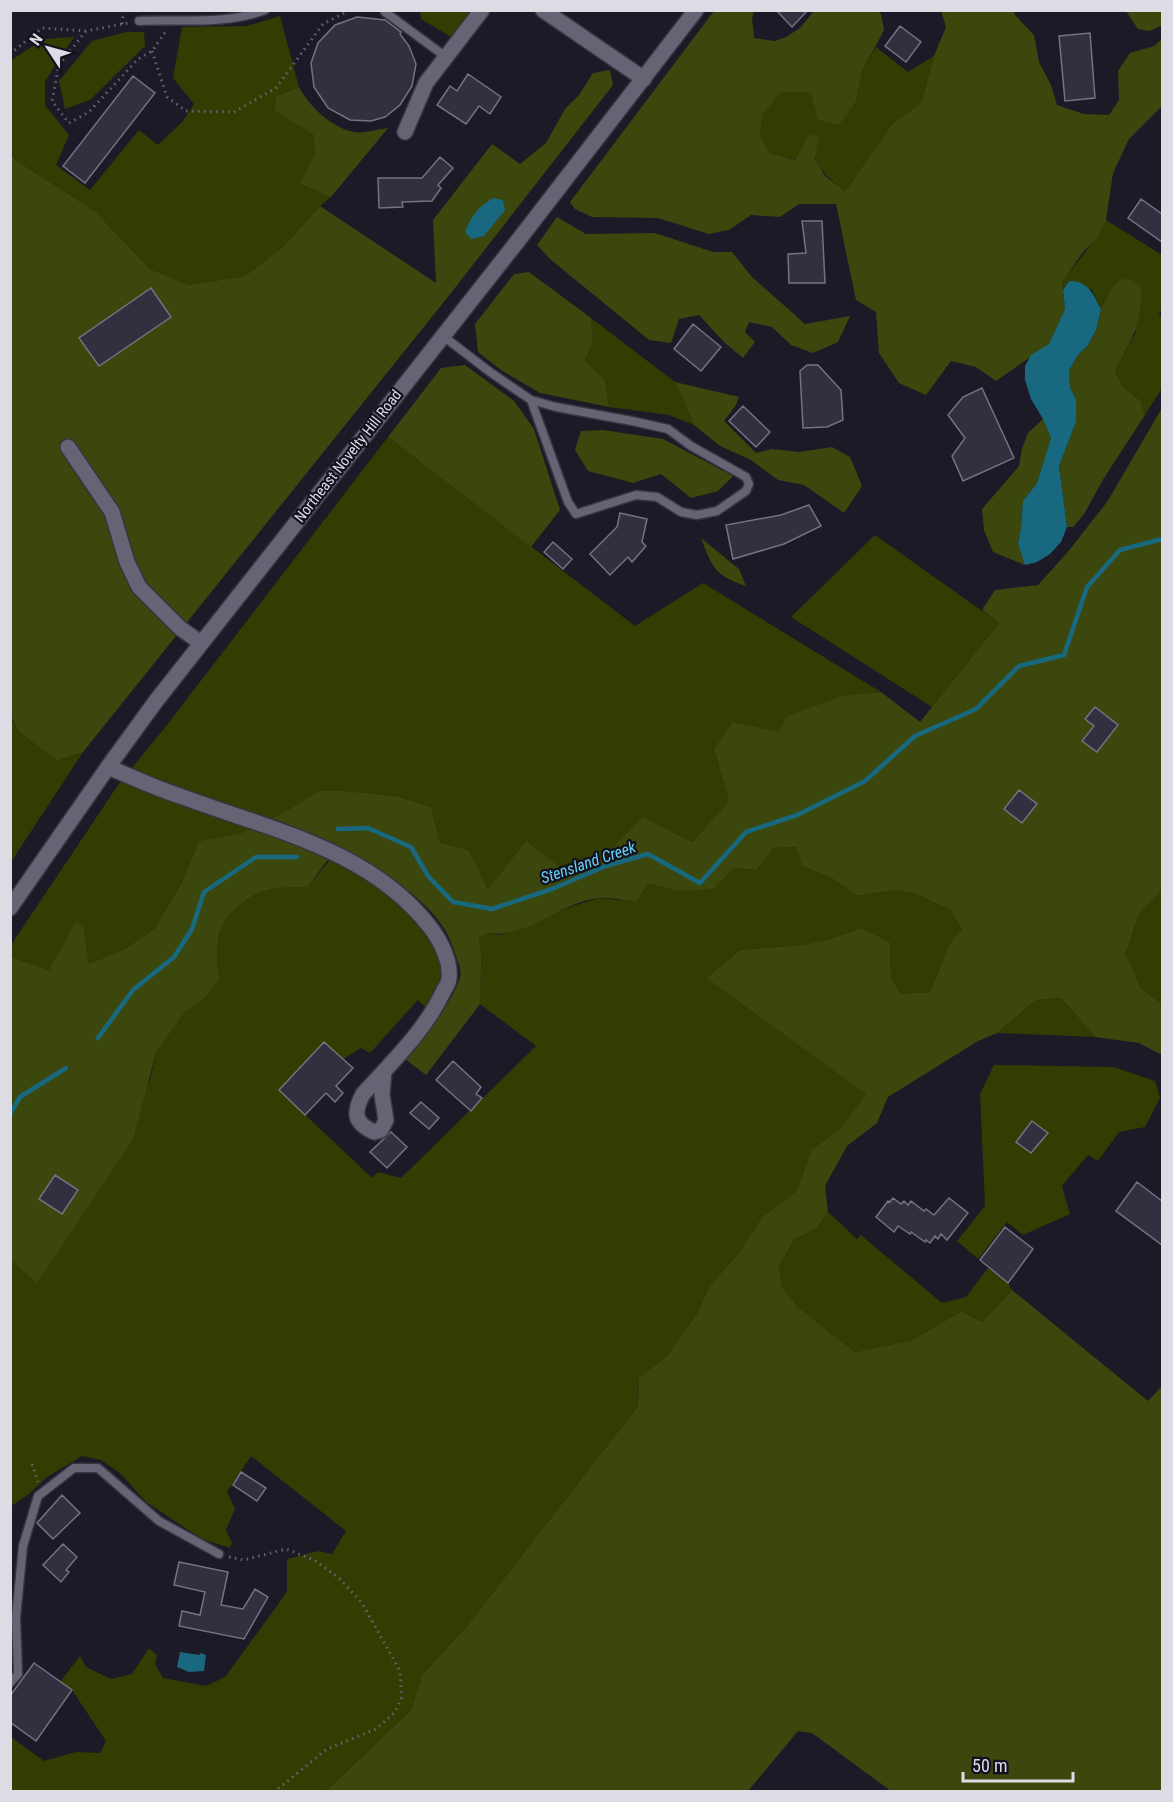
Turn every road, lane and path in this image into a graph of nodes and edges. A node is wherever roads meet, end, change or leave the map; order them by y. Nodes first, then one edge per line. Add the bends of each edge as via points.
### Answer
1 (124, 10) edge
2 (265, 10) edge
3 (350, 10) edge
4 (482, 10) edge
5 (543, 10) edge
6 (696, 10) edge
7 (385, 12) dead end
8 (173, 20) junction
9 (139, 21) dead end
10 (86, 31) junction
11 (152, 51) junction
12 (10, 54) edge
13 (446, 57) junction
14 (644, 79) junction
15 (405, 132) dead end
16 (443, 336) junction
17 (531, 400) junction
18 (68, 447) dead end
19 (201, 643) junction
20 (108, 767) junction
21 (10, 908) edge
22 (384, 1071) dead end
23 (32, 1464) dead end
24 (42, 1492) junction
25 (219, 1554) joint
26 (10, 1683) edge
27 (274, 1791) edge

1 - 10 path via 122,24
2 - 8 lane via 240,17
3 - 11 path via 323,24 276,88 234,112 186,111 167,97
4 - 13 main road
5 - 14 main road
6 - 14 main road, Northeast Novelty Hill Road
7 - 13 lane
8 - 9 lane
8 - 11 path
10 - 11 path via 59,65 52,101 69,123 89,112 138,59
10 - 12 path via 42,28
13 - 15 main road via 426,83
14 - 16 main road, Northeast Novelty Hill Road
16 - 17 lane
16 - 19 main road, Northeast Novelty Hill Road
17 - 17 lane via 568,502 576,514 636,495 657,497 681,512 697,515 717,510 746,491 749,484 746,477 668,429
18 - 19 main road via 112,512 127,561 140,587 180,628
19 - 20 main road, Northeast Novelty Hill Road
20 - 21 main road, Northeast Novelty Hill Road
20 - 22 main road via 178,796 320,845 390,886 415,907 438,937 449,979 435,1010
23 - 24 path
24 - 25 lane via 74,1468 98,1468 159,1521
24 - 26 lane via 23,1546 16,1617 18,1674
25 - 27 path via 244,1560 286,1549 314,1560 339,1578 362,1603 400,1671 402,1697 395,1712 376,1729 327,1749

